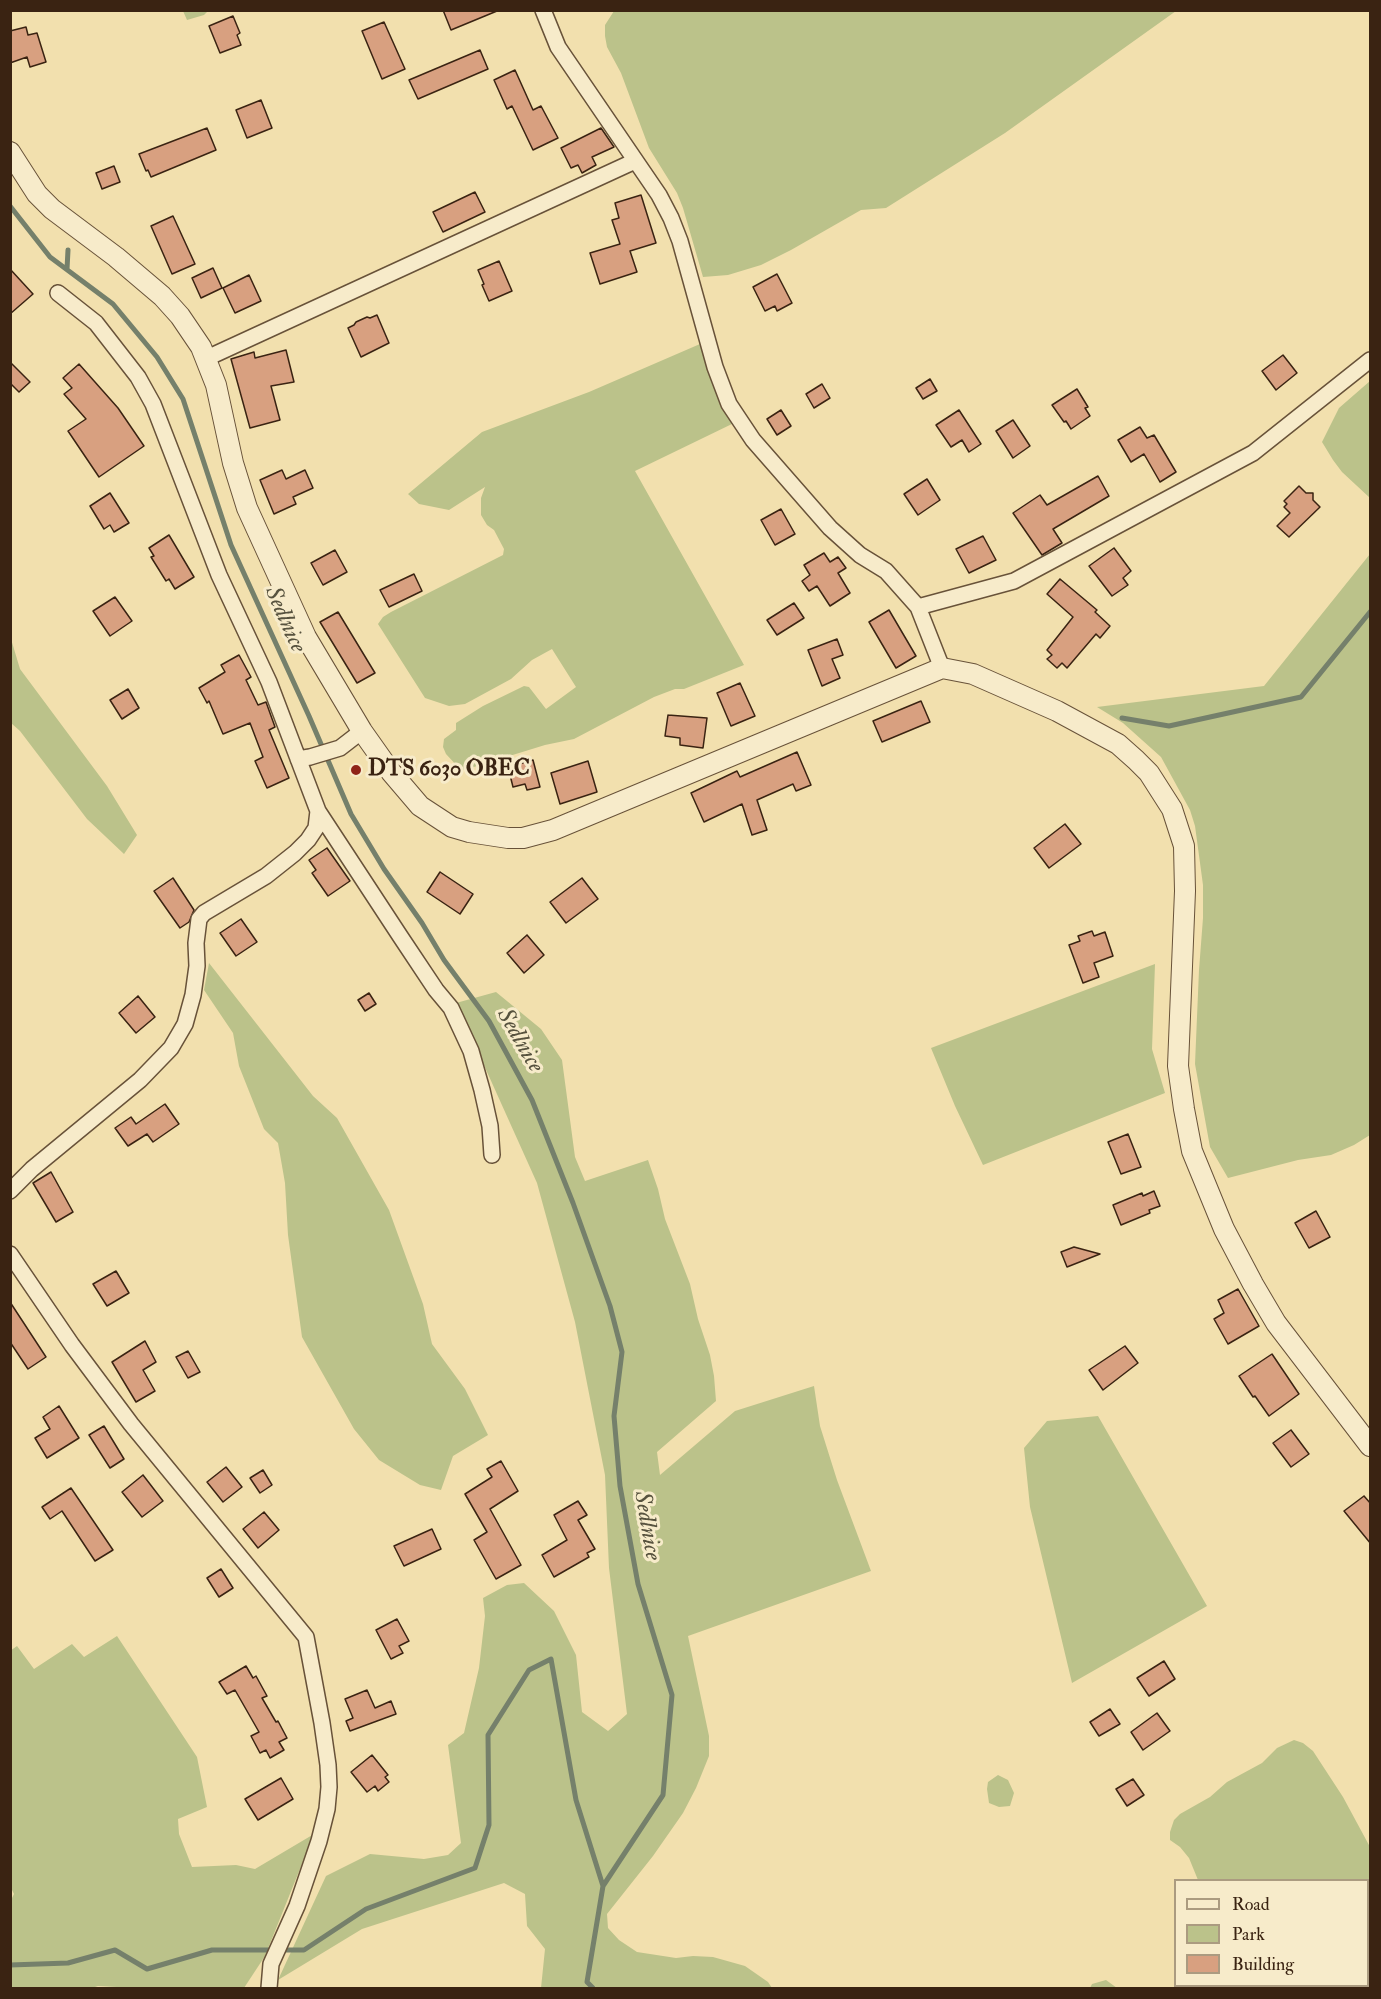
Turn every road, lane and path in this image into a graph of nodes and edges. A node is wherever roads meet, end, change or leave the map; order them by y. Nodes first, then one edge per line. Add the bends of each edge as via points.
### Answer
1 (543, 10) edge
2 (10, 152) edge
3 (635, 161) junction
4 (58, 293) dead end
5 (207, 358) junction
6 (1371, 360) edge
7 (918, 607) junction
8 (942, 668) junction
9 (362, 731) junction
10 (304, 758) junction
11 (318, 810) junction
12 (492, 1155) dead end
13 (10, 1191) edge
14 (10, 1254) edge
15 (1371, 1446) edge
16 (269, 1989) edge

1 - 3 street via 558,47
2 - 5 street via 37,194 52,209 137,273 172,305
3 - 5 street
3 - 7 street via 659,195 680,241 722,388 738,419 830,528 860,555 886,571
4 - 10 street via 96,323 138,377 153,404 219,575
5 - 9 street via 247,508 306,637
6 - 7 street via 1253,453 1014,581
7 - 8 street
8 - 9 street via 598,813 523,838 469,832 434,817 407,792
8 - 15 street via 973,674 1057,711 1118,744 1149,773 1172,809 1186,862 1178,1066 1192,1151 1252,1284 1276,1323
9 - 10 street via 340,748
10 - 11 street
11 - 12 street via 451,1008 471,1051 482,1090
11 - 13 street via 316,828 295,853 200,919 193,995 185,1024 171,1048 140,1080
14 - 16 street via 131,1424 306,1637 326,1754 327,1809 297,1906 272,1964

